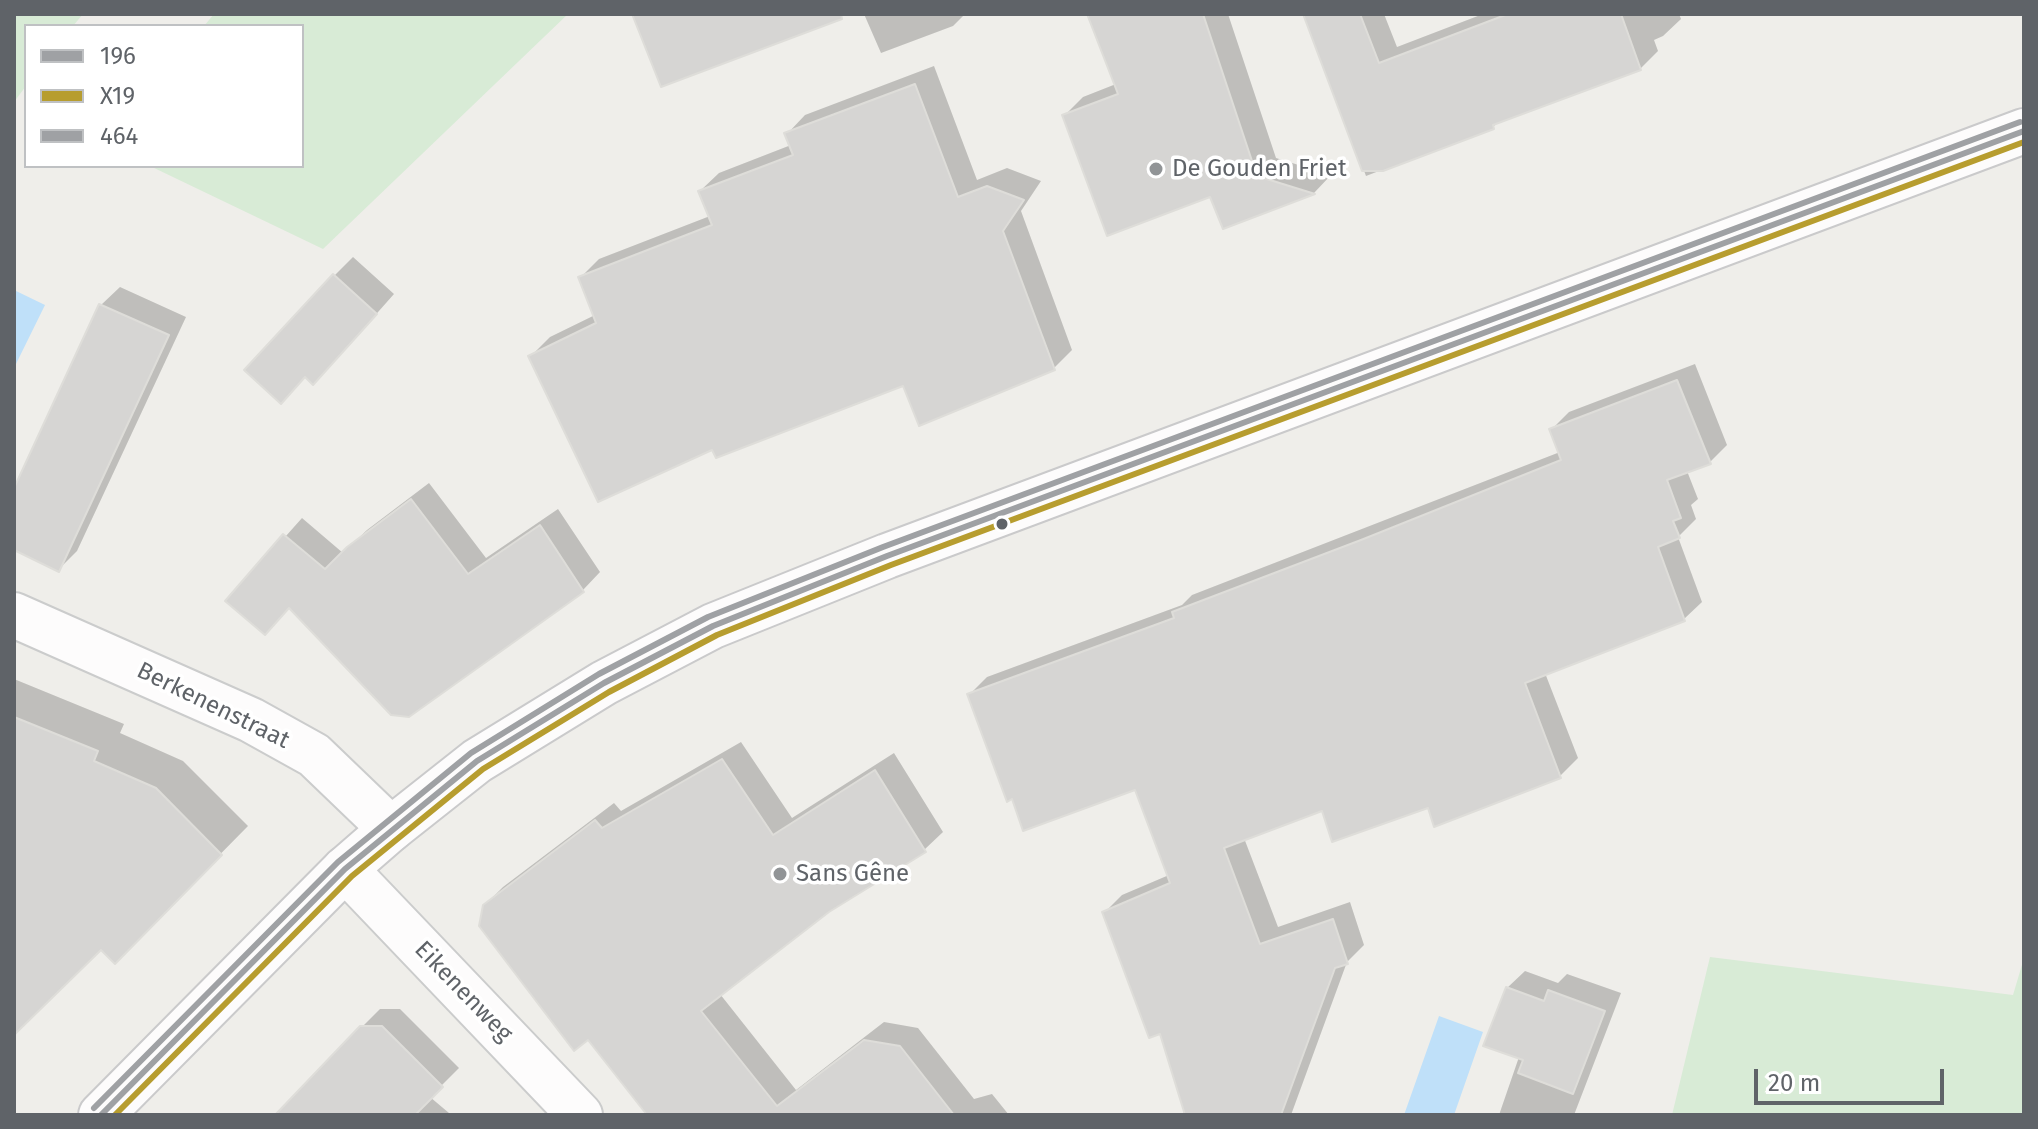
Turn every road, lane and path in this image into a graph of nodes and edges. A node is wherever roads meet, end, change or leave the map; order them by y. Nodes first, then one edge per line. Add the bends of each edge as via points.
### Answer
1 (2024, 131) edge
2 (14, 615) edge
3 (391, 829) junction
4 (345, 869) junction
5 (101, 1115) edge
6 (580, 1115) edge

1 - 3 street via 887,556 713,626 604,683 477,761
2 - 3 street, Berkenenstraat via 251,720 314,755
3 - 4 street
4 - 5 street
4 - 6 street, Eikenenweg

